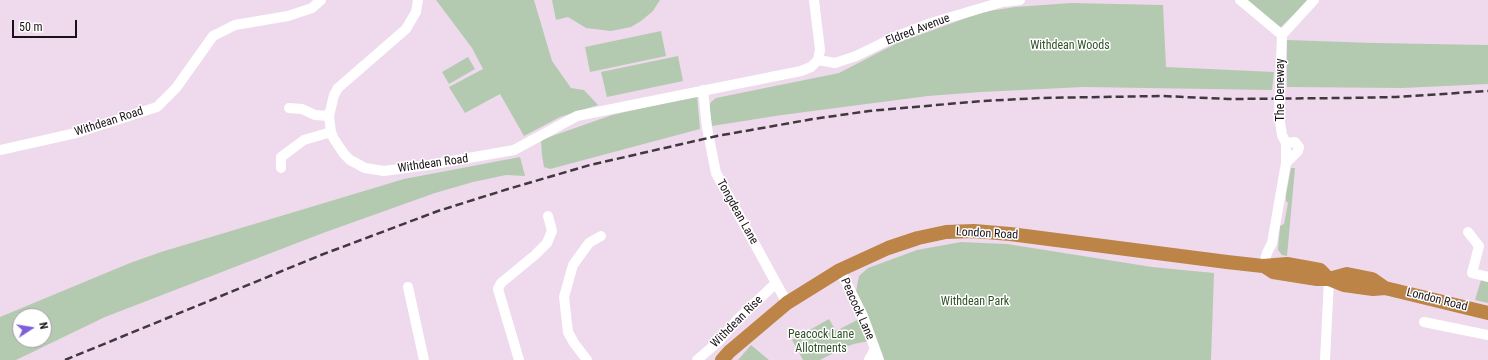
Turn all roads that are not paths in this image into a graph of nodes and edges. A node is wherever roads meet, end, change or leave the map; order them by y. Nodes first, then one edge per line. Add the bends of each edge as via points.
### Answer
1 (321, 0) edge
2 (418, 0) edge
3 (814, 0) edge
4 (1020, 0) edge
5 (1240, 0) edge
6 (1314, 0) edge
7 (1282, 35) junction
8 (818, 60) junction
9 (705, 90) junction
10 (289, 108) dead end
11 (329, 116) junction
12 (331, 132) junction
13 (0, 150) edge
14 (281, 168) dead end
15 (548, 216) dead end
16 (1468, 232) dead end
17 (600, 236) dead end
18 (1272, 243) junction
19 (1280, 264) junction
20 (1263, 266) junction
21 (840, 270) junction
22 (1488, 277) edge
23 (1330, 279) junction
24 (776, 283) junction
25 (408, 286) dead end
26 (787, 303) junction
27 (1488, 313) edge
28 (1424, 322) dead end
29 (1488, 335) edge
30 (875, 349) junction
31 (424, 360) edge
32 (519, 360) edge
33 (587, 360) edge
34 (697, 360) edge
35 (722, 360) edge
36 (869, 360) edge
37 (879, 360) edge
38 (1325, 360) edge

1 - 13 street, Withdean Road via 312,8 288,16 235,25 213,36 176,88 157,107 76,133
2 - 11 street, Withdean Road via 416,12 406,29 338,88
3 - 8 street via 820,50
4 - 8 street, Eldred Avenue via 1002,2 932,23 835,63
5 - 7 street
6 - 7 street
7 - 18 street, The Deneway via 1279,115 1286,143 1286,163
8 - 9 street via 811,67 801,71
9 - 12 street, Withdean Road via 578,116 514,150 384,171 366,168 350,160 338,146
9 - 24 street, Tongdean Lane via 707,128 716,173
10 - 11 street
11 - 12 street, Withdean Road
12 - 14 street via 304,140 281,157
15 - 32 street via 552,231 547,243 501,283 498,289
16 - 22 street via 1479,246 1472,273
17 - 33 street via 589,243 573,265 564,296 568,332
18 - 19 street, The Deneway
18 - 20 street, The Deneway
19 - 20 highway, London Road
19 - 23 highway, London Road via 1320,270
20 - 21 highway, London Road via 974,231 946,232 918,238 888,248
20 - 23 highway, London Road via 1273,272
21 - 26 highway, London Road
21 - 30 street, Peacock Lane via 863,316
23 - 27 highway, London Road via 1373,289 1385,288
23 - 38 street
24 - 26 street, Tongdean Lane
24 - 34 street, Withdean Rise
25 - 31 street
26 - 35 highway, London Road
28 - 29 street
30 - 36 street, Peacock Lane
30 - 37 street, Peacock Lane

